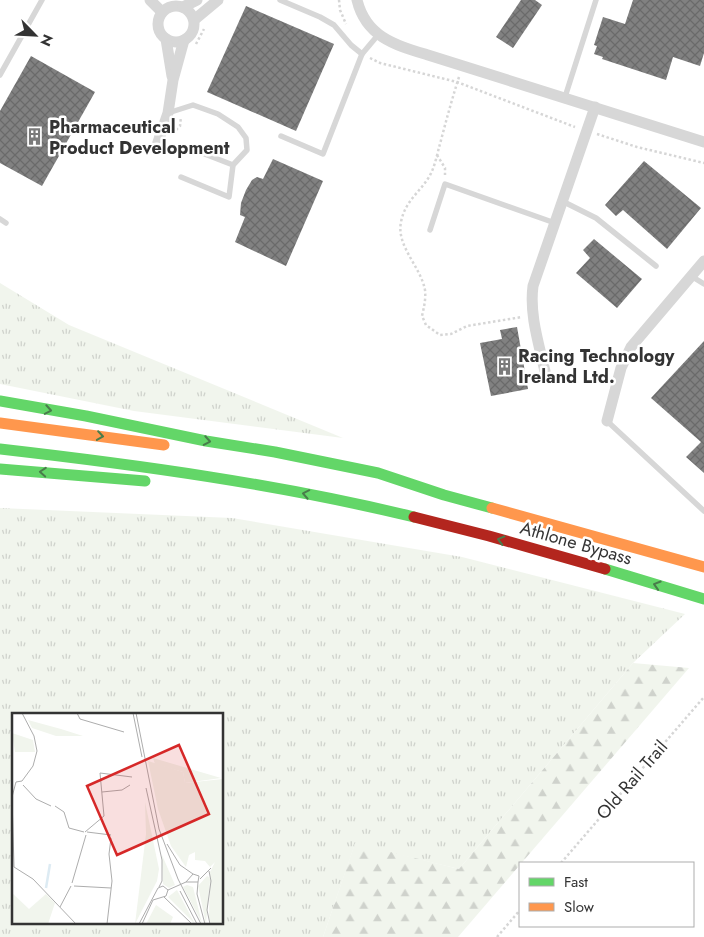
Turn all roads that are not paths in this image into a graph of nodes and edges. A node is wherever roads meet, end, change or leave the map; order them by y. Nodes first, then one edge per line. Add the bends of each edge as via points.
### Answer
1 (42, 0) edge
2 (150, 0) edge
3 (197, 0) edge
4 (218, 0) edge
5 (280, 0) edge
6 (357, 0) edge
7 (596, 0) edge
8 (183, 7) junction
9 (162, 12) junction
10 (194, 20) junction
11 (378, 35) junction
12 (166, 39) junction
13 (184, 40) junction
14 (362, 54) junction
15 (0, 75) edge
16 (173, 80) junction
17 (565, 97) junction
18 (595, 107) junction
19 (168, 113) junction
20 (281, 136) dead end
21 (704, 142) edge
22 (156, 148) dead end
23 (196, 151) dead end
24 (233, 165) junction
25 (181, 177) dead end
26 (562, 202) junction
27 (555, 223) junction
28 (430, 230) dead end
29 (704, 261) edge
30 (656, 266) dead end
31 (691, 276) junction
32 (704, 284) edge
33 (546, 376) dead end
34 (0, 401) edge
35 (608, 422) joint
36 (0, 423) edge
37 (0, 449) edge
38 (0, 469) edge
39 (157, 482) dead end
40 (444, 494) junction
41 (262, 497) dead end
42 (704, 511) edge
43 (438, 523) junction
44 (704, 566) edge
45 (704, 599) edge

1 - 15 lane
2 - 9 street
3 - 8 street
4 - 10 street
5 - 14 lane via 334,25
6 - 11 street via 363,17
7 - 17 lane
8 - 9 street via 172,6
8 - 10 street
9 - 12 street via 158,29
10 - 13 street via 192,32
11 - 14 lane
11 - 17 street via 411,50
12 - 13 street
12 - 16 street
13 - 16 street
14 - 20 lane via 323,154
16 - 19 street
17 - 18 street
18 - 21 street
18 - 26 street
19 - 22 street
19 - 24 lane via 193,105 218,114 238,127 246,138 247,150
23 - 24 lane
24 - 25 lane via 230,197
26 - 27 street
26 - 30 lane via 596,218
27 - 28 lane via 445,184
27 - 33 street via 532,298
29 - 31 street
31 - 32 lane
31 - 35 street via 632,347 621,368
34 -> 40 highway via 369,471
35 - 42 lane
36 -> 40 highway via 177,447
43 -> 37 highway via 271,487
39 -> 38 highway
40 - 44 highway, Athlone Bypass
41 - 43 highway
45 -> 43 highway, Athlone Bypass

